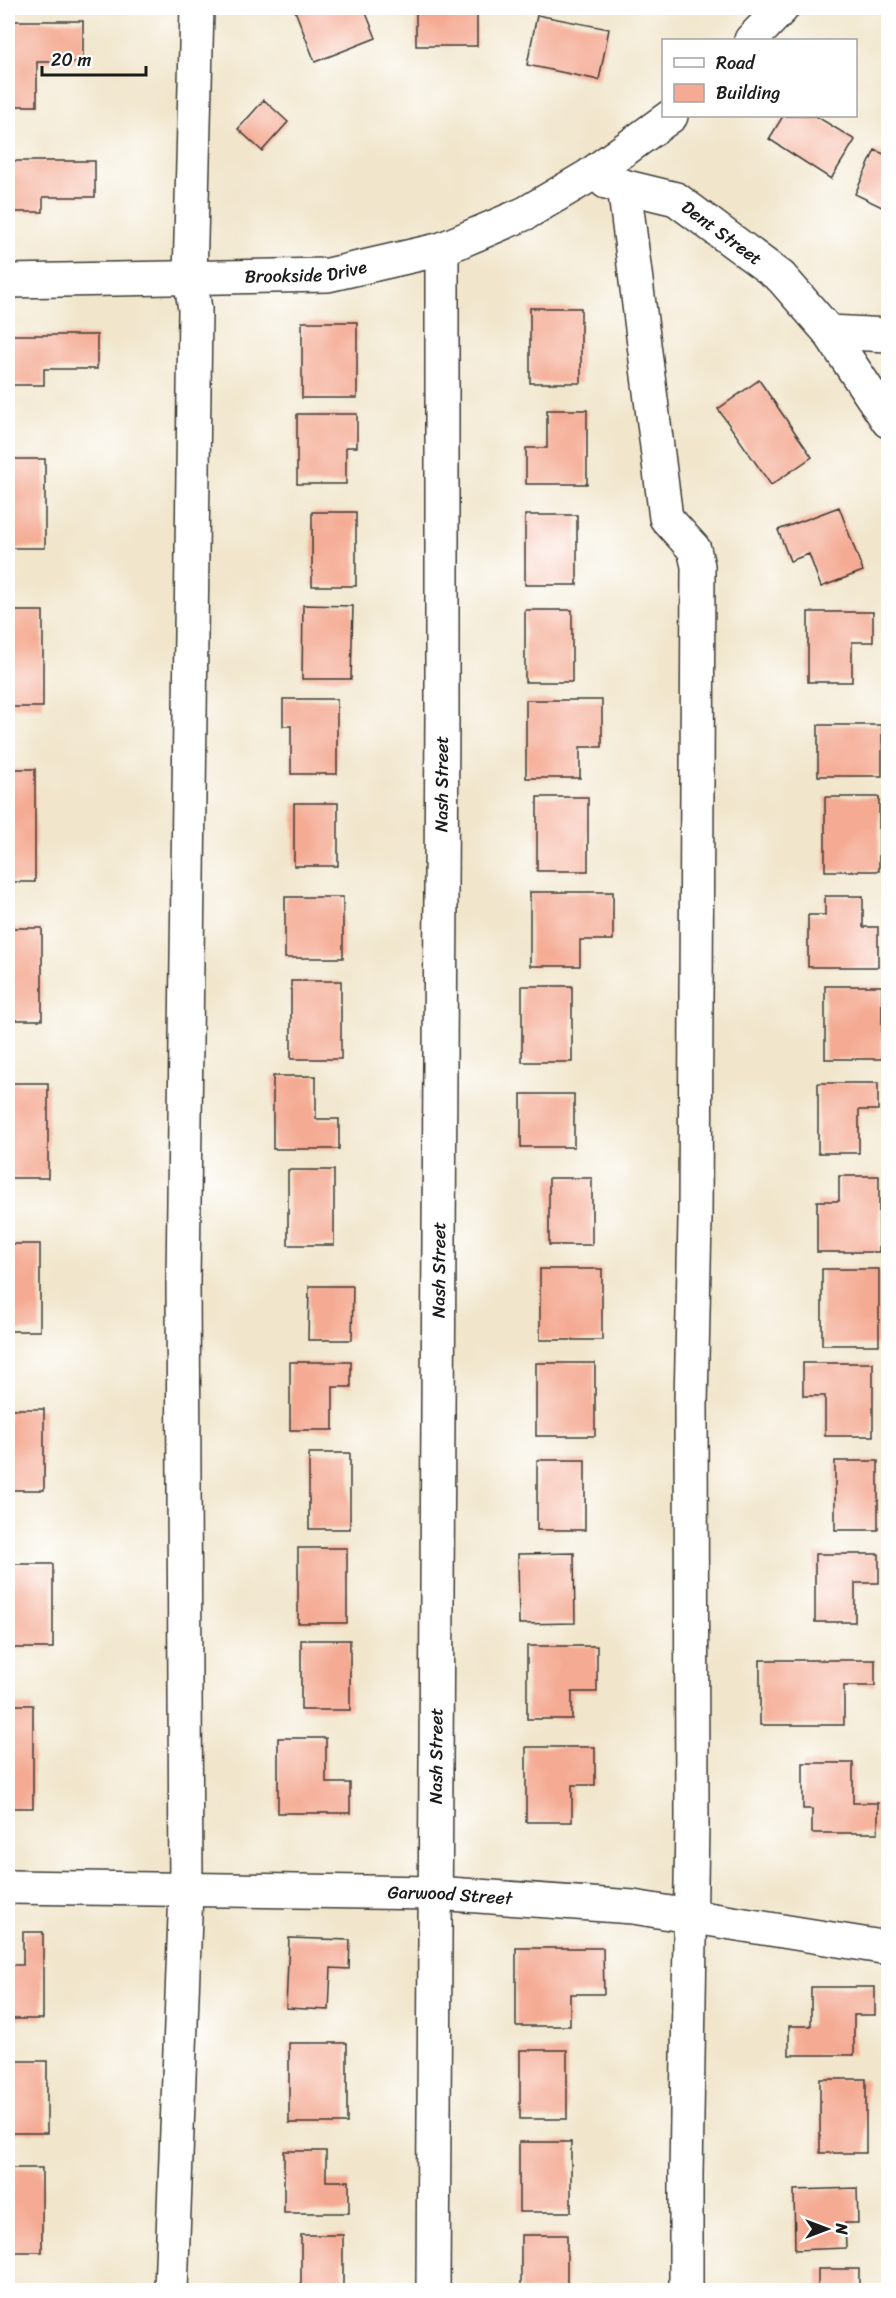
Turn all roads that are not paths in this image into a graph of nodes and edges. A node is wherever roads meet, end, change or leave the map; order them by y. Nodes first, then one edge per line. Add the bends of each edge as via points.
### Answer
1 (197, 8) edge
2 (782, 8) edge
3 (752, 39) edge
4 (671, 117) edge
5 (587, 177) junction
6 (624, 186) junction
7 (442, 249) junction
8 (190, 277) junction
9 (8, 281) edge
10 (829, 332) junction
11 (888, 335) edge
12 (888, 421) edge
13 (8, 1887) edge
14 (186, 1890) junction
15 (435, 1893) junction
16 (690, 1916) junction
17 (888, 1948) edge
18 (171, 2290) edge
19 (433, 2290) edge
20 (686, 2290) edge

1 - 8 street
2 - 3 street
4 - 5 street
5 - 6 street, Dent Street
5 - 7 street, Brookside Drive via 526,213
6 - 10 street, Dent Street via 676,200 780,277
6 - 16 street via 666,518 694,549 698,566
7 - 8 street, Brookside Drive via 328,275
7 - 15 street, Nash Street
8 - 9 street, Brookside Drive
8 - 14 street via 195,309 183,1282
10 - 11 street
10 - 12 street, Dent Street
13 - 14 street, Garwood Street
14 - 15 street, Garwood Street
14 - 18 street
15 - 16 street, Garwood Street via 633,1907
15 - 19 street, Nash Street
16 - 17 street, Garwood Street
16 - 20 street

